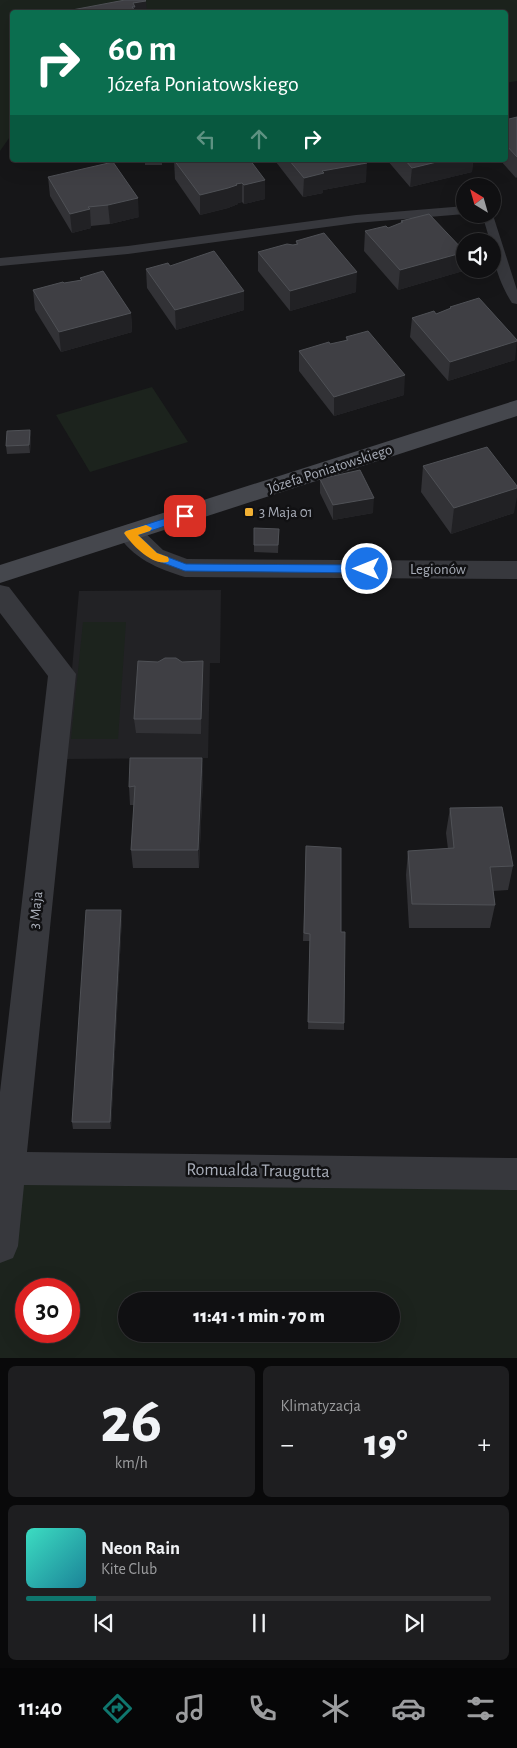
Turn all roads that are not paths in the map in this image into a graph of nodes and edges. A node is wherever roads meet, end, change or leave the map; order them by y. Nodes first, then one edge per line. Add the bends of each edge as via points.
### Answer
1 (456, 211) edge
2 (491, 223) edge
3 (0, 262) edge
4 (517, 300) edge
5 (517, 408) edge
6 (130, 533) junction
7 (517, 570) edge
8 (0, 574) edge
9 (0, 594) edge
10 (4, 1168) edge
11 (517, 1174) edge
12 (0, 1246) edge

1 - 3 lane via 356,219 128,250
2 - 4 lane via 510,289
5 - 6 street, Józefa Poniatowskiego
6 - 7 street, Legionów via 154,556 185,568
6 - 8 street, Józefa Poniatowskiego
9 - 10 street, 3 Maja via 62,674
10 - 11 street, Romualda Traugutta
10 - 12 street, 3 Maja

